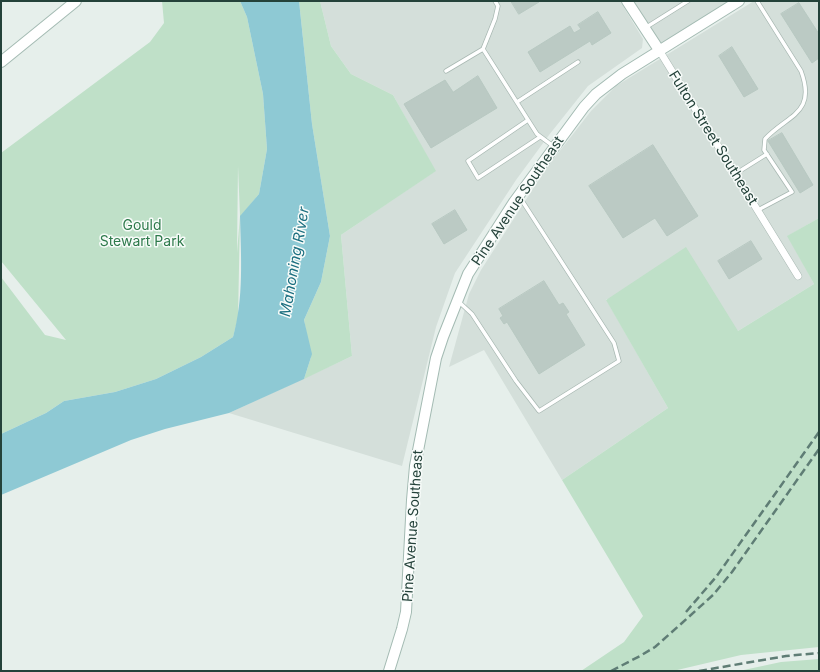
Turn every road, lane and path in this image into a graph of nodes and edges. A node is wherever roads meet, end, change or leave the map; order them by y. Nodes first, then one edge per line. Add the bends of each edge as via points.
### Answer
1 (76, 1) edge
2 (496, 1) edge
3 (627, 1) edge
4 (688, 1) edge
5 (739, 1) edge
6 (757, 1) edge
7 (644, 29) junction
8 (483, 49) junction
9 (659, 50) junction
10 (1, 62) edge
11 (578, 62) dead end
12 (446, 70) dead end
13 (516, 102) junction
14 (528, 120) junction
15 (540, 136) junction
16 (554, 146) junction
17 (767, 154) junction
18 (735, 174) junction
19 (518, 195) junction
20 (758, 210) junction
21 (798, 276) dead end
22 (457, 300) junction
23 (389, 671) edge

1 - 10 street
2 - 8 lane via 498,6 495,19
3 - 7 street, Fulton Street Southeast
4 - 7 lane
5 - 9 street, Pine Avenue Southeast
6 - 17 lane via 801,72 806,93 799,112 765,139 764,150
7 - 9 street, Fulton Street Southeast
8 - 12 lane
8 - 13 lane
9 - 16 street, Pine Avenue Southeast via 596,94
9 - 18 street, Fulton Street Southeast
11 - 13 lane
13 - 14 lane
14 - 15 lane
14 - 15 lane via 468,161 478,178
15 - 16 lane
16 - 19 street, Pine Avenue Southeast
17 - 18 lane
17 - 20 lane via 792,192
18 - 20 street, Fulton Street Southeast
19 - 22 street, Pine Avenue Southeast via 468,274
19 - 22 lane via 614,343 619,361 540,410 516,381 472,314
20 - 21 street, Fulton Street Southeast
22 - 23 street, Pine Avenue Southeast via 436,358 416,455 406,612

